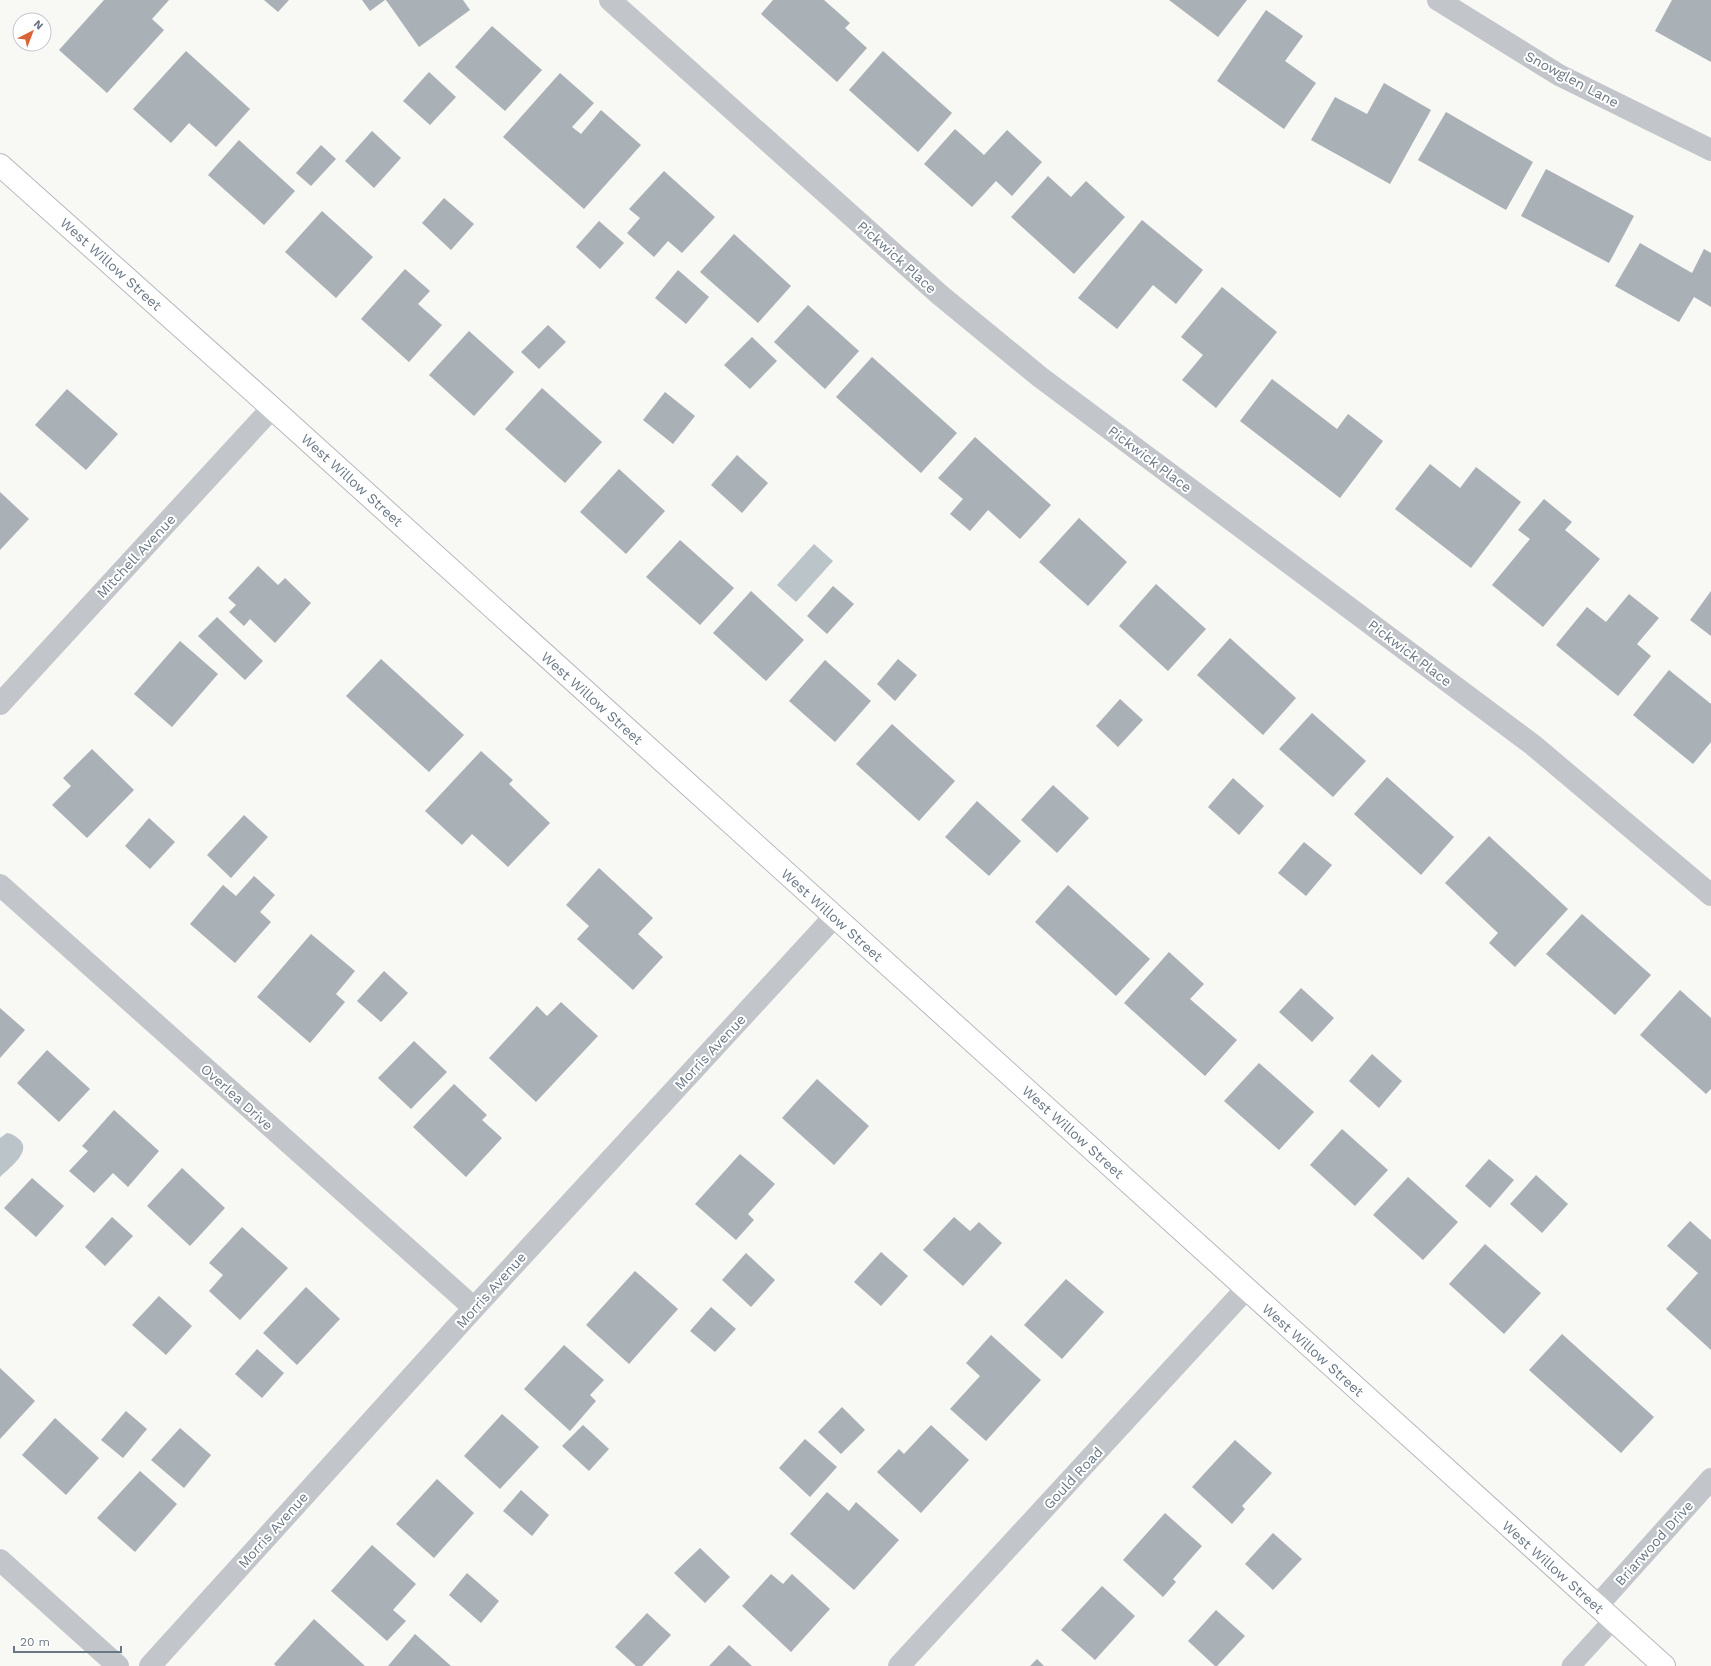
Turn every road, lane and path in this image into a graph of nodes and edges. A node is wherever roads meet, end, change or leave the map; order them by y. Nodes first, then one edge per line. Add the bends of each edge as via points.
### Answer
1 (610, 0) edge
2 (1438, 0) edge
3 (1711, 150) edge
4 (0, 165) edge
5 (272, 408) junction
6 (0, 704) edge
7 (0, 885) edge
8 (1711, 895) edge
9 (834, 917) junction
10 (1246, 1290) junction
11 (474, 1308) junction
12 (1711, 1479) edge
13 (0, 1560) edge
14 (1597, 1606) junction
15 (1613, 1620) junction
16 (118, 1666) edge
17 (150, 1666) edge
18 (899, 1666) edge
19 (1571, 1666) edge
20 (1664, 1666) edge

1 - 8 street, Pickwick Place via 940,295 1040,377 1533,745
2 - 3 street, Snowglen Lane via 1559,75
4 - 5 street, West Willow Street
5 - 6 street, Mitchell Avenue
5 - 9 street, West Willow Street
7 - 11 street, Overlea Drive
9 - 10 street, West Willow Street
9 - 11 street, Morris Avenue
10 - 14 street, West Willow Street
10 - 18 street, Gould Road
11 - 17 street, Morris Avenue
12 - 14 street, Briarwood Drive
13 - 16 street
14 - 15 street, West Willow Street
15 - 19 lane
15 - 20 street, West Willow Street

